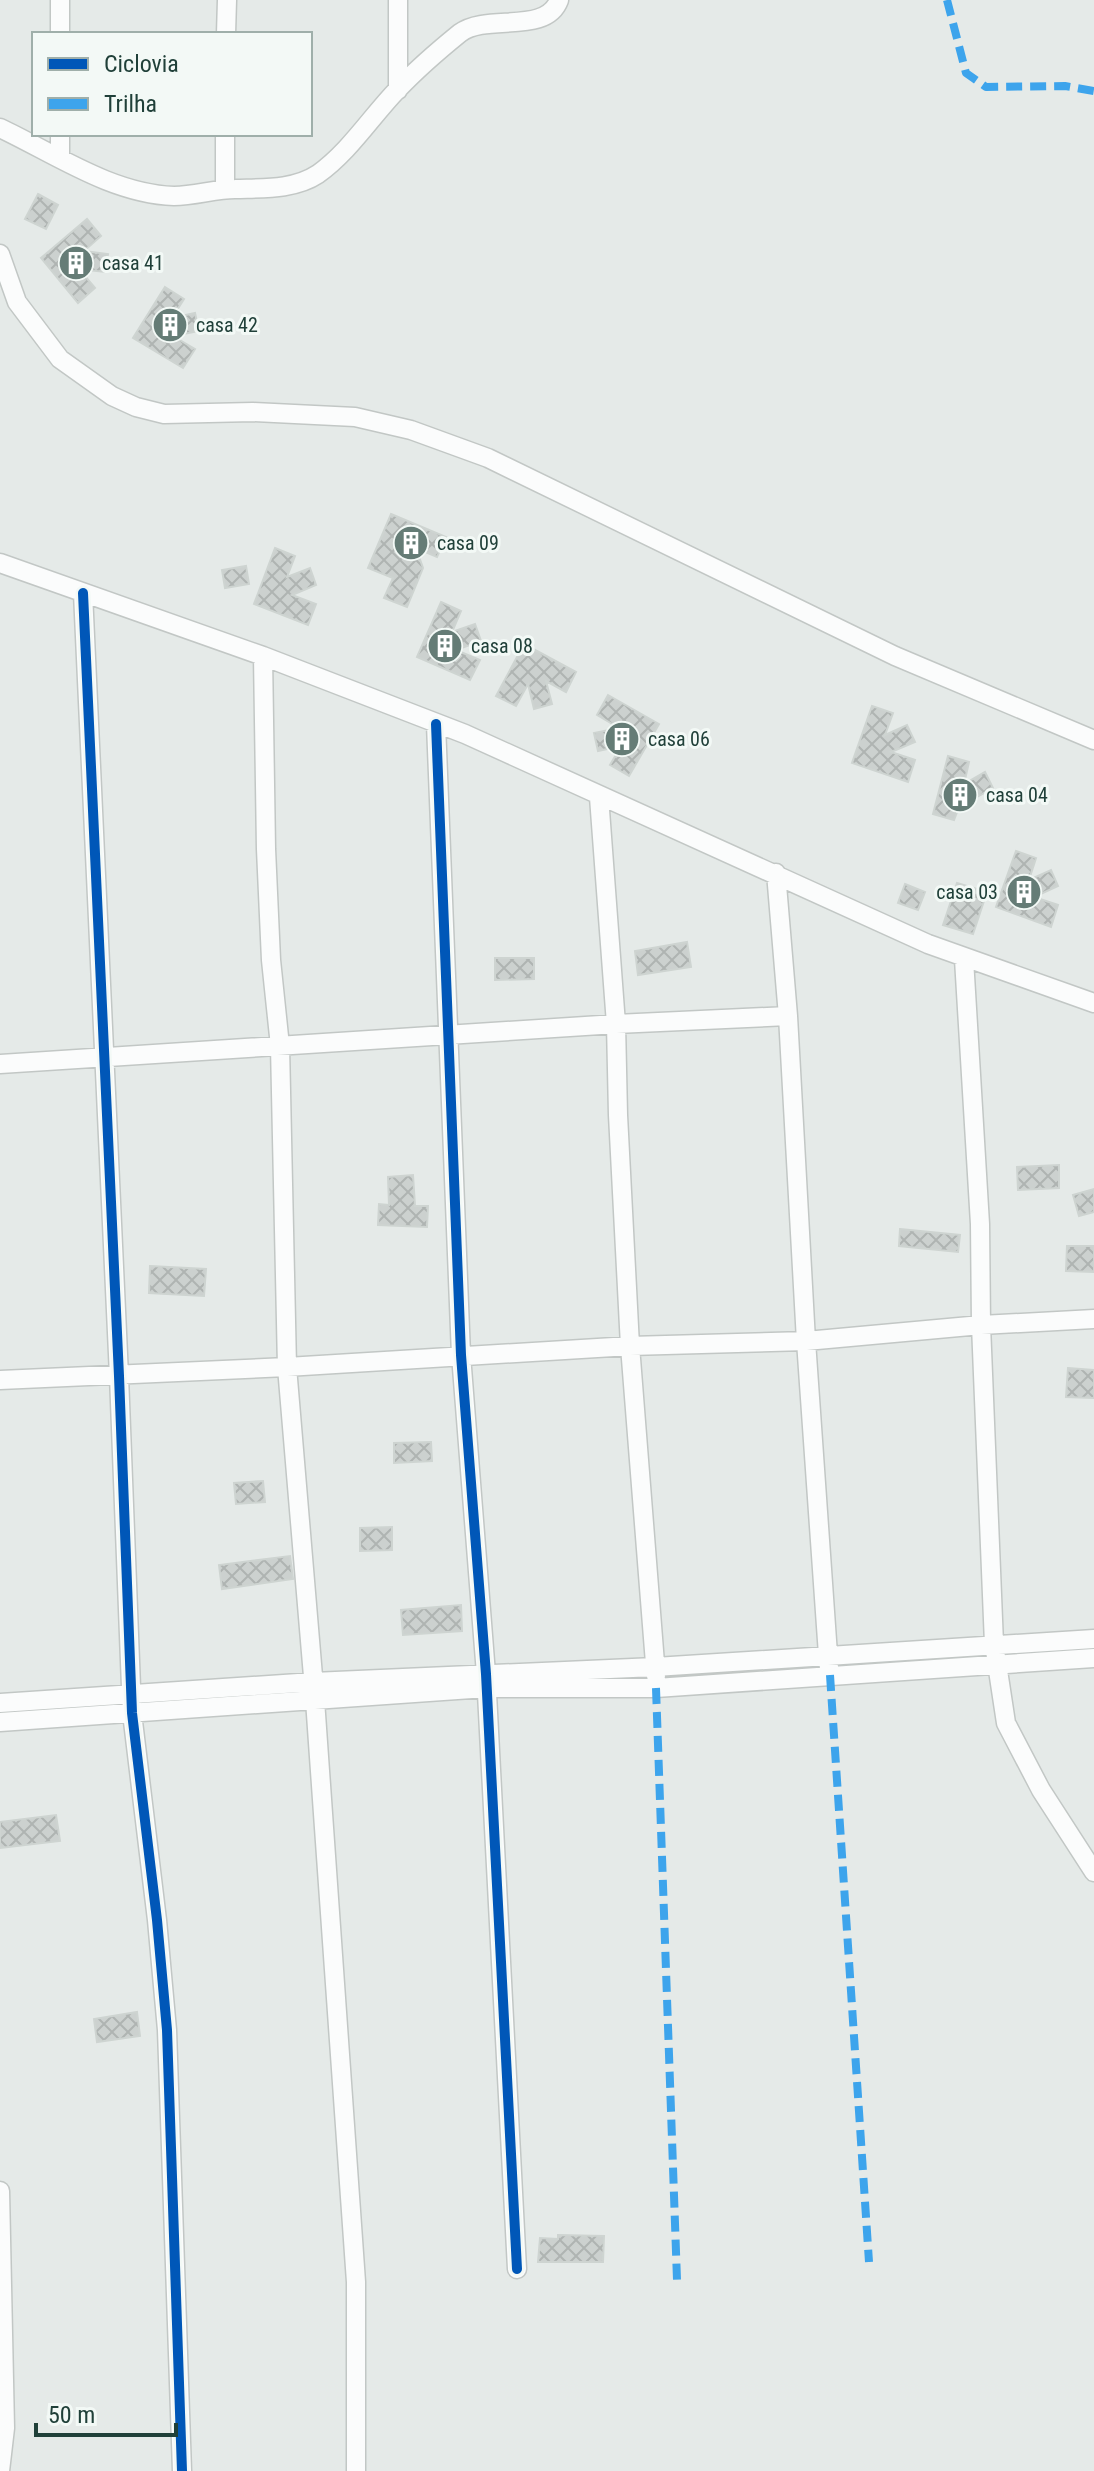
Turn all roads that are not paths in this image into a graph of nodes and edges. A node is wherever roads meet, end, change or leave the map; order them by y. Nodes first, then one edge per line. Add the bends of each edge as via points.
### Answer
1 (60, 0) edge
2 (227, 0) edge
3 (398, 0) edge
4 (559, 0) edge
5 (60, 32) edge
6 (226, 32) edge
7 (398, 90) junction
8 (0, 128) edge
9 (60, 136) edge
10 (225, 136) edge
11 (60, 157) junction
12 (225, 189) junction
13 (0, 254) edge
14 (0, 563) edge
15 (83, 593) junction
16 (263, 656) junction
17 (436, 724) junction
18 (1094, 740) edge
19 (599, 797) junction
20 (776, 873) junction
21 (964, 959) junction
22 (1094, 1003) edge
23 (788, 1016) junction
24 (616, 1024) junction
25 (446, 1036) junction
26 (280, 1046) junction
27 (105, 1057) junction
28 (0, 1064) edge
29 (1094, 1319) edge
30 (981, 1325) junction
31 (806, 1341) junction
32 (630, 1346) junction
33 (461, 1355) junction
34 (287, 1367) junction
35 (119, 1376) junction
36 (0, 1380) edge
37 (1094, 1639) edge
38 (994, 1644) junction
39 (1094, 1658) edge
40 (998, 1664) junction
41 (829, 1666) junction
42 (655, 1667) junction
43 (486, 1681) junction
44 (656, 1688) junction
45 (314, 1691) junction
46 (132, 1694) junction
47 (0, 1703) edge
48 (132, 1713) junction
49 (0, 1722) edge
50 (1094, 1872) edge
51 (0, 2191) edge
52 (517, 2269) dead end
53 (0, 2471) edge
54 (182, 2471) edge
55 (356, 2471) edge

1 - 5 street
2 - 6 street
3 - 7 street
4 - 7 street via 539,19 468,28
7 - 12 street via 317,174 275,188
8 - 11 street
9 - 11 street
10 - 12 street
11 - 12 street via 105,180 158,195
13 - 18 street via 17,302 60,359 136,407 164,414 355,417 411,430 488,458 895,656
14 - 15 street
15 - 16 street
15 - 27 street
16 - 17 street
16 - 26 street via 266,849
17 - 19 street
17 - 25 street
19 - 20 street
19 - 24 street
20 - 21 street
20 - 23 street
21 - 22 street
21 - 30 street
23 - 24 street
23 - 31 street
24 - 25 street
24 - 32 street
25 - 26 street
25 - 33 street
26 - 27 street
26 - 34 street
27 - 28 street
27 - 35 street
29 - 30 street
30 - 31 street
30 - 38 street
31 - 32 street
31 - 41 street
32 - 33 street
32 - 42 street
33 - 34 street
33 - 43 street
34 - 35 street
34 - 45 street
35 - 36 street
35 - 46 street
37 - 38 street
38 - 40 street
38 - 41 street
39 - 40 street
40 - 41 street
40 - 50 street via 1006,1723
41 - 42 street
41 - 44 street
42 - 43 street
42 - 44 street
43 - 44 street
43 - 45 street
43 - 52 street
45 - 46 street
45 - 48 street
45 - 55 street via 356,2282
46 - 47 street
46 - 48 street
48 - 49 street
48 - 54 street via 167,2030
51 - 53 street via 5,2428

